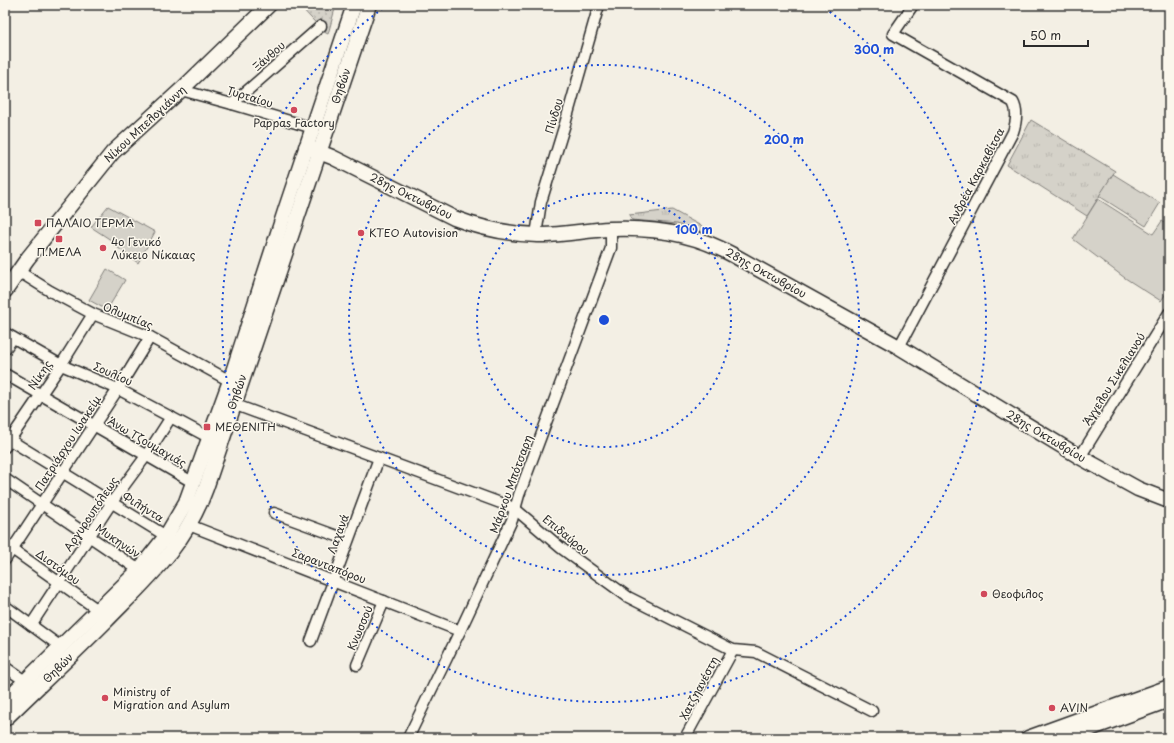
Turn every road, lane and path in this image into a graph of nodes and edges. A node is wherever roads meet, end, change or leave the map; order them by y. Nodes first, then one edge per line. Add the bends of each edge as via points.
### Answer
1 (268, 5) edge
2 (354, 5) edge
3 (368, 5) edge
4 (599, 5) edge
5 (913, 5) edge
6 (322, 26) dead end
7 (181, 90) junction
8 (232, 104) junction
9 (312, 128) junction
10 (312, 149) junction
11 (611, 229) junction
12 (536, 235) junction
13 (10, 276) edge
14 (5, 291) edge
15 (1169, 313) edge
16 (93, 314) junction
17 (9, 335) edge
18 (150, 337) junction
19 (899, 347) junction
20 (5, 349) edge
21 (61, 365) junction
22 (5, 374) edge
23 (230, 381) junction
24 (118, 389) junction
25 (42, 395) junction
26 (233, 404) junction
27 (171, 416) junction
28 (94, 425) junction
29 (210, 438) junction
30 (7, 442) edge
31 (146, 456) junction
32 (1080, 457) junction
33 (379, 458) junction
34 (62, 473) junction
35 (5, 478) edge
36 (194, 483) junction
37 (1169, 501) edge
38 (112, 502) junction
39 (42, 504) junction
40 (514, 508) junction
41 (274, 513) dead end
42 (189, 525) junction
43 (90, 536) junction
44 (166, 536) junction
45 (348, 540) junction
46 (9, 546) edge
47 (5, 560) edge
48 (139, 570) junction
49 (333, 581) junction
50 (59, 582) junction
51 (384, 601) junction
52 (5, 606) edge
53 (98, 610) junction
54 (31, 624) junction
55 (460, 631) junction
56 (311, 641) dead end
57 (61, 647) junction
58 (733, 650) junction
59 (357, 665) dead end
60 (5, 667) edge
61 (25, 681) junction
62 (1169, 687) edge
63 (1169, 700) edge
64 (5, 701) edge
65 (872, 711) dead end
66 (5, 718) edge
67 (408, 738) edge
68 (685, 738) edge
69 (1028, 738) edge
70 (1065, 738) edge

1 - 7 main road, Νίκου Μπελογιάννη
2 - 9 main road, Θηβών
3 - 10 main road, Θηβών
4 - 12 street, Πίνδου via 541,202
5 - 19 street, Ανδρέα Καρκαβίτσα via 893,34 1013,102 1016,117 1013,132
6 - 8 street, Ξάνθου
7 - 8 street, Τυρταίου
7 - 13 main road, Νίκου Μπελογιάννη via 113,152
8 - 9 street, Τυρταίου
9 - 10 main road, Θηβών
10 - 12 main road, 28ης Οκτωβρίου via 454,218 495,230
10 - 23 main road, Θηβών
10 - 26 main road, Θηβών
11 - 12 main road, 28ης Οκτωβρίου
11 - 19 main road, 28ης Οκτωβρίου via 680,234 712,244
11 - 40 street, Μάρκου Μπότσαρη via 611,248
13 - 14 main road, Νίκου Μπελογιάννη via 17,276
13 - 16 street, Ολυμπίας via 50,291
15 - 32 street, Άγγελου Σικελιανού
16 - 18 street, Ολυμπίας
16 - 21 street, Νίκης
17 - 20 street
17 - 21 street, Σουλίου
18 - 23 street, Ολυμπίας
18 - 24 street, Πατριάρχου Ιωακείμ
19 - 32 main road, 28ης Οκτωβρίου
21 - 24 street, Σουλίου
21 - 25 street, Νίκης
22 - 25 street, Άνω Τζουμαγιάς
23 - 29 main road, Θηβών
24 - 27 street, Σουλίου
24 - 28 street, Πατριάρχου Ιωακείμ
25 - 28 street, Άνω Τζουμαγιάς
25 - 30 street, Νίκης
26 - 33 street, Επιδαύρου
26 - 42 main road, Θηβών via 204,493
27 - 29 street, Σουλίου
27 - 31 street, Αργυρουπόλεως
28 - 31 street, Άνω Τζουμαγιάς
28 - 34 street, Πατριάρχου Ιωακείμ
29 - 36 main road, Θηβών
30 - 34 street, Φιλήντα
31 - 36 street, Άνω Τζουμαγιάς
31 - 38 street, Αργυρουπόλεως
32 - 37 main road, 28ης Οκτωβρίου via 1138,489
33 - 40 street, Επιδαύρου
33 - 45 street, Λαχανά
34 - 38 street, Φιλήντα
34 - 39 street, Πατριάρχου Ιωακείμ
35 - 39 street, Μυκηνών
36 - 44 main road, Θηβών
38 - 43 street, Αργυρουπόλεως
38 - 44 street, Φιλήντα
39 - 43 street, Μυκηνών
39 - 46 street, Πατριάρχου Ιωακείμ
40 - 55 street, Μάρκου Μπότσαρη via 512,520
40 - 58 street, Επιδαύρου via 561,548 628,597
41 - 45 street
42 - 49 street, Σαρανταπόρου
42 - 66 main road, Θηβών via 148,579
43 - 48 street, Μυκηνών
43 - 50 street, Αργυρουπόλεως
44 - 48 main road, Θηβών
45 - 49 street, Λαχανά
46 - 47 street, Πατριάρχου Ιωακείμ
46 - 50 street, Διστόμου
48 - 53 main road, Θηβών
49 - 51 street, Σαρανταπόρου
49 - 56 street, Λαχανά
50 - 53 street, Διστόμου
50 - 54 street, Αργυρουπόλεως
51 - 55 street, Σαρανταπόρου
51 - 59 street, Κνωσσού
52 - 54 street
53 - 57 main road, Θηβών
54 - 57 street
55 - 67 street, Μάρκου Μπότσαρη
57 - 61 main road, Θηβών
58 - 65 street, Επιδαύρου via 756,652
58 - 68 street, Χατζηανέστη
60 - 61 street
61 - 64 main road, Θηβών
62 - 69 main road
63 - 70 main road

